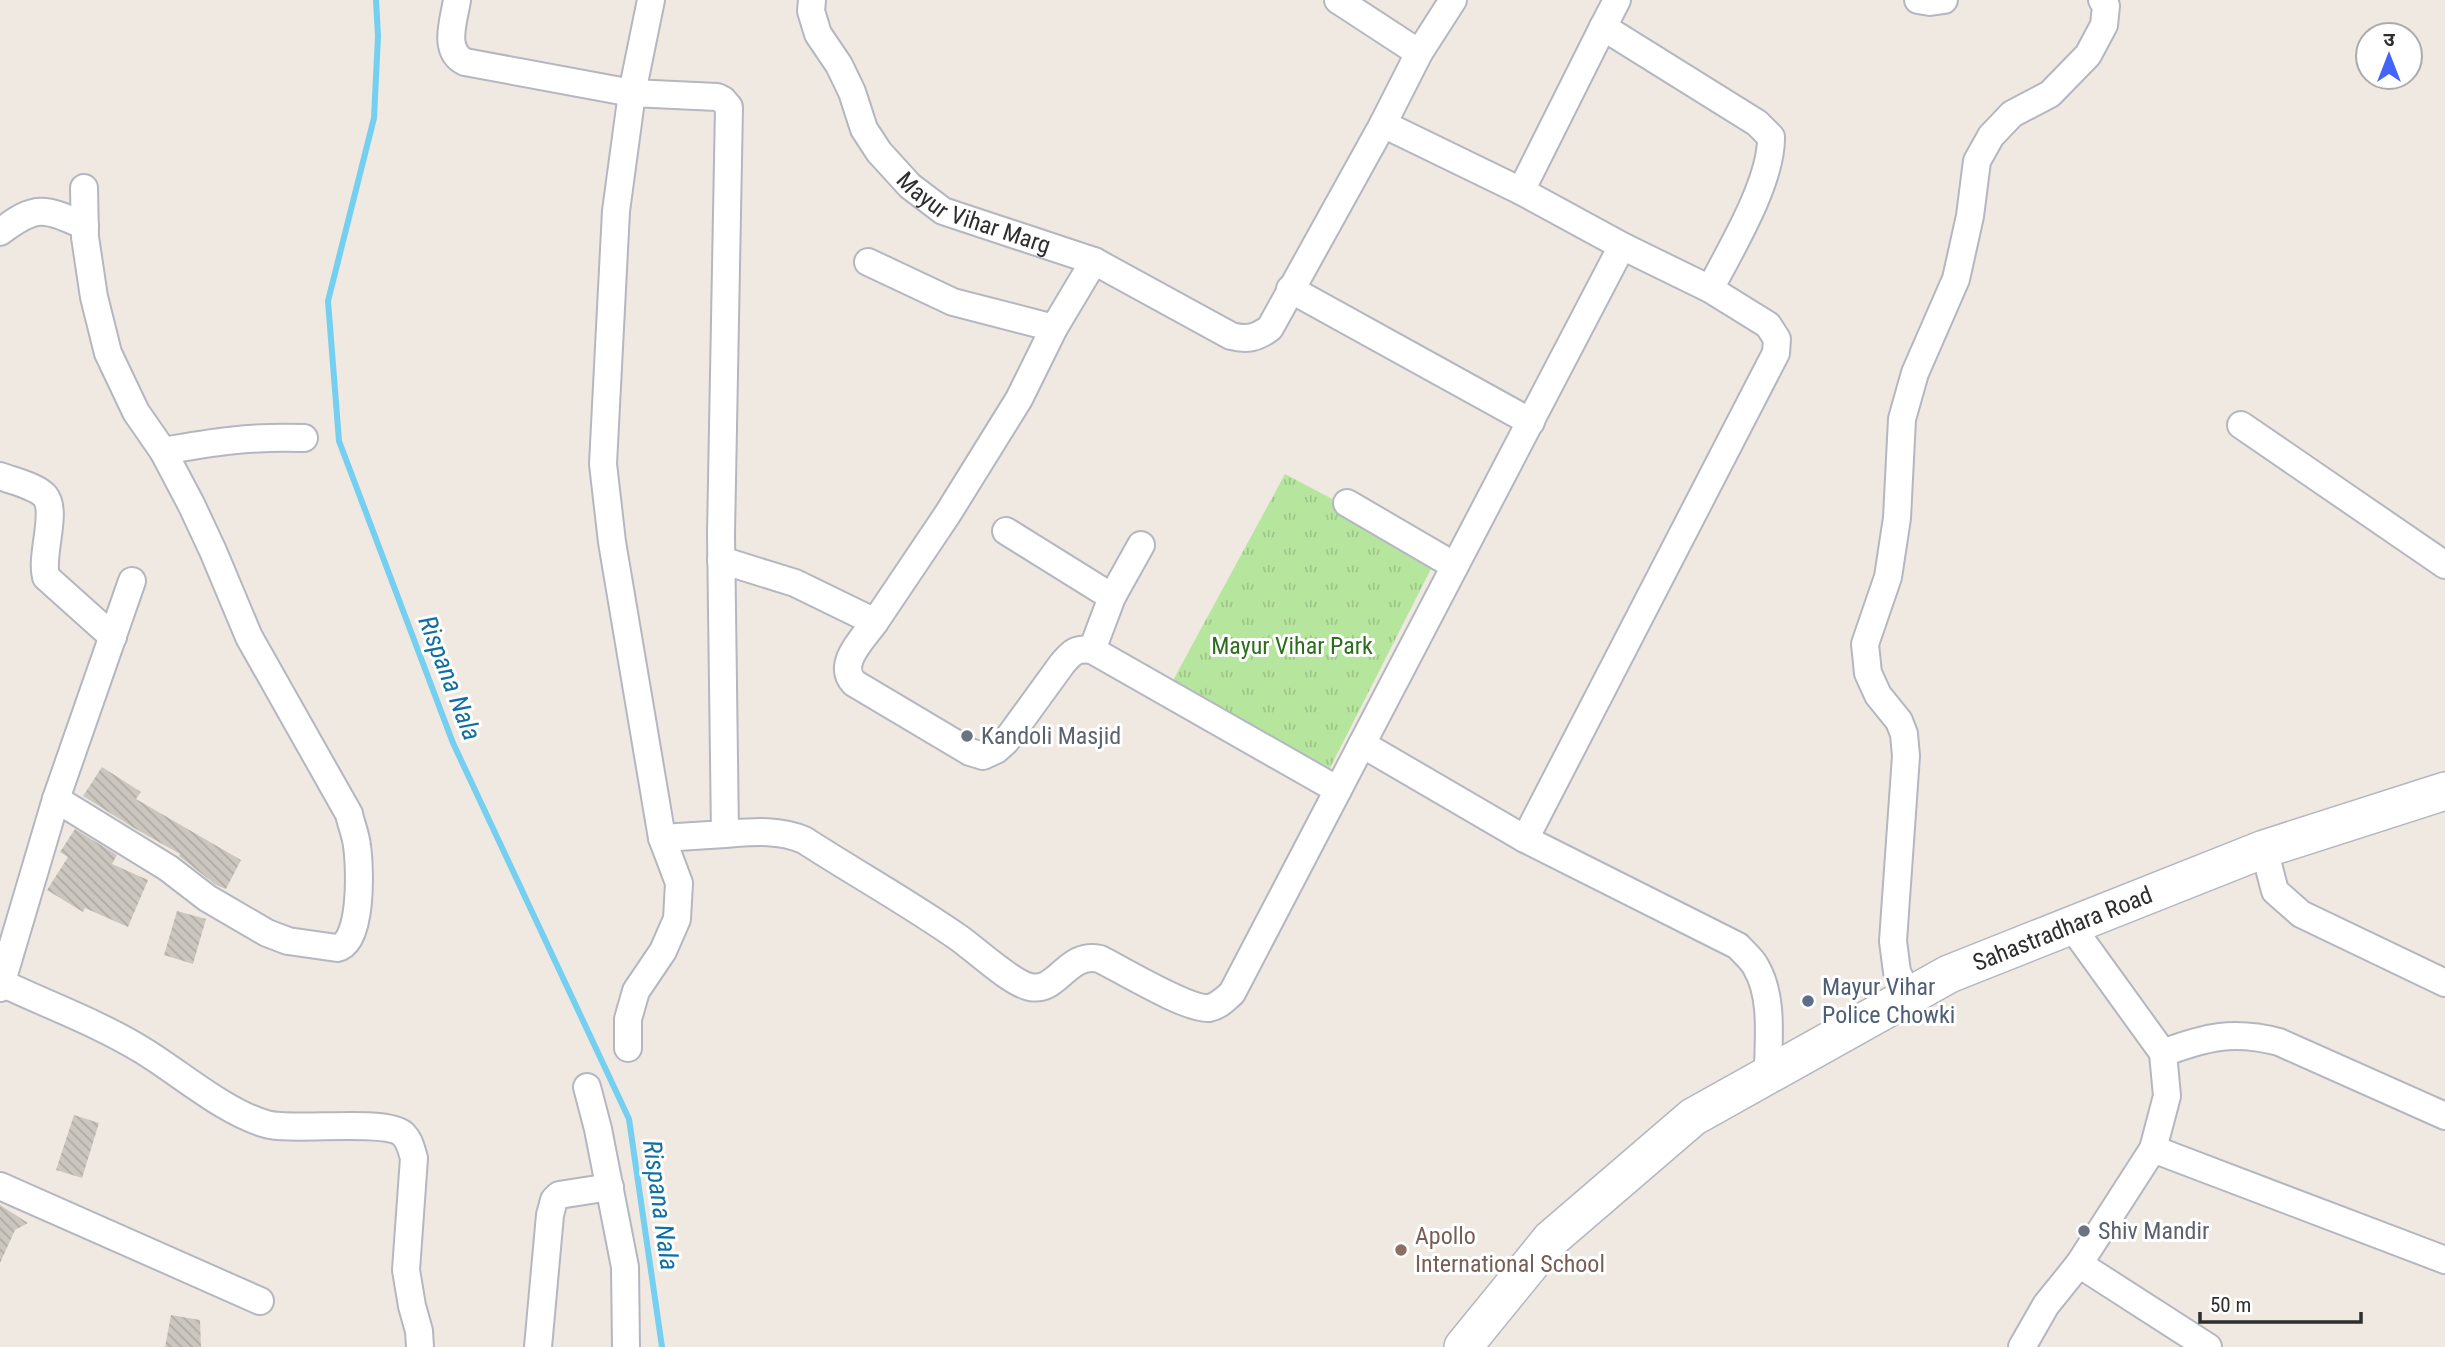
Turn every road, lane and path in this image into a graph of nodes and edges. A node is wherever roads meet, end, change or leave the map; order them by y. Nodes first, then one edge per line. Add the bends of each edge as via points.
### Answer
1 (457, 0) edge
2 (651, 0) edge
3 (812, 0) edge
4 (1338, 0) edge
5 (1453, 0) edge
6 (1617, 0) edge
7 (1918, 0) edge
8 (1944, 0) edge
9 (2102, 0) edge
10 (1604, 27) junction
11 (1419, 53) junction
12 (632, 93) junction
13 (1383, 124) junction
14 (84, 188) dead end
15 (1521, 191) junction
16 (85, 226) junction
17 (0, 232) edge
18 (1622, 246) junction
19 (1094, 261) junction
20 (868, 262) dead end
21 (1290, 289) junction
22 (1710, 289) junction
23 (1054, 328) junction
24 (1531, 422) junction
25 (2241, 425) dead end
26 (304, 438) dead end
27 (163, 451) junction
28 (0, 477) edge
29 (1348, 503) dead end
30 (1006, 531) dead end
31 (1141, 545) dead end
32 (721, 561) junction
33 (2445, 565) edge
34 (1455, 566) junction
35 (132, 580) dead end
36 (1112, 597) junction
37 (875, 622) junction
38 (113, 637) junction
39 (1092, 650) junction
40 (1362, 744) junction
41 (1338, 790) junction
42 (2439, 798) edge
43 (56, 799) junction
44 (725, 834) junction
45 (662, 838) junction
46 (1525, 839) junction
47 (2264, 849) junction
48 (2072, 927) junction
49 (2445, 983) edge
50 (1, 986) edge
51 (1909, 997) junction
52 (628, 1048) dead end
53 (2163, 1053) junction
54 (1768, 1075) junction
55 (587, 1087) dead end
56 (2445, 1116) edge
57 (2154, 1149) junction
58 (0, 1186) edge
59 (610, 1187) junction
60 (2445, 1260) edge
61 (2079, 1264) junction
62 (260, 1301) dead end
63 (419, 1347) edge
64 (538, 1347) edge
65 (626, 1347) edge
66 (1463, 1347) edge
67 (2022, 1347) edge
68 (2208, 1347) edge

1 - 12 street via 451,42 459,59
2 - 12 street
3 - 19 street, Mayur Vihar Marg via 818,34 852,92 864,129 910,186 943,211
4 - 11 street
5 - 11 street
6 - 10 street
7 - 8 street
9 - 51 street via 2106,6 2104,25 2088,55 2050,94 2012,114 1977,160 1956,279 1915,373 1902,419 1897,519 1888,577 1865,644 1868,673 1904,734 1893,941 1898,972
10 - 15 street
10 - 22 street via 1772,136 1772,155 1755,197
11 - 13 street
12 - 32 street via 717,97 729,107
12 - 45 street via 616,211 603,464
13 - 15 street
13 - 21 street
14 - 16 street
15 - 18 street
16 - 17 street via 38,210
16 - 27 street via 94,297 108,353 136,412
18 - 22 street
18 - 24 street
19 - 21 street, Mayur Vihar Marg via 1245,340 1270,328
19 - 23 street
20 - 23 street via 953,302
21 - 24 street
22 - 46 street via 1768,325 1777,339 1776,353
23 - 37 street via 1019,399
24 - 34 street
25 - 33 street
26 - 27 street via 225,440
27 - 43 street via 249,637 349,814 357,844 359,888 349,941 337,948 267,933
28 - 38 street via 45,497 49,514 43,565 46,577
29 - 34 street
30 - 36 street
31 - 36 street
32 - 37 street via 795,583
32 - 44 street
34 - 40 street
35 - 38 street
36 - 39 street
37 - 39 street via 846,664 848,676 983,756 1006,741 1070,654
38 - 43 street
39 - 41 street
40 - 41 street
40 - 46 street
41 - 44 street via 1232,993 1209,1008 1192,1006 1091,956 1076,961 1047,986 1030,987 804,840 764,832
42 - 47 main road, Sahastradhara Road
43 - 50 street
44 - 45 street
45 - 52 street via 679,883 677,919 663,951 636,991 628,1019
46 - 54 street via 1738,946 1763,981
47 - 48 main road, Sahastradhara Road
47 - 49 street via 2275,891 2301,914
48 - 51 main road, Sahastradhara Road via 1949,974
48 - 53 street
50 - 63 street via 141,1049 247,1118 270,1125 401,1132 414,1158 406,1270
51 - 54 main road, Sahastradhara Road
53 - 56 street via 2201,1039 2255,1036
53 - 57 street via 2167,1096
54 - 66 main road, Sahastradhara Road via 1693,1117 1550,1239
55 - 59 street
57 - 60 street
57 - 61 street
58 - 62 street
59 - 64 street via 559,1195 554,1200
59 - 65 street via 625,1267
61 - 67 street via 2046,1305
61 - 68 street

